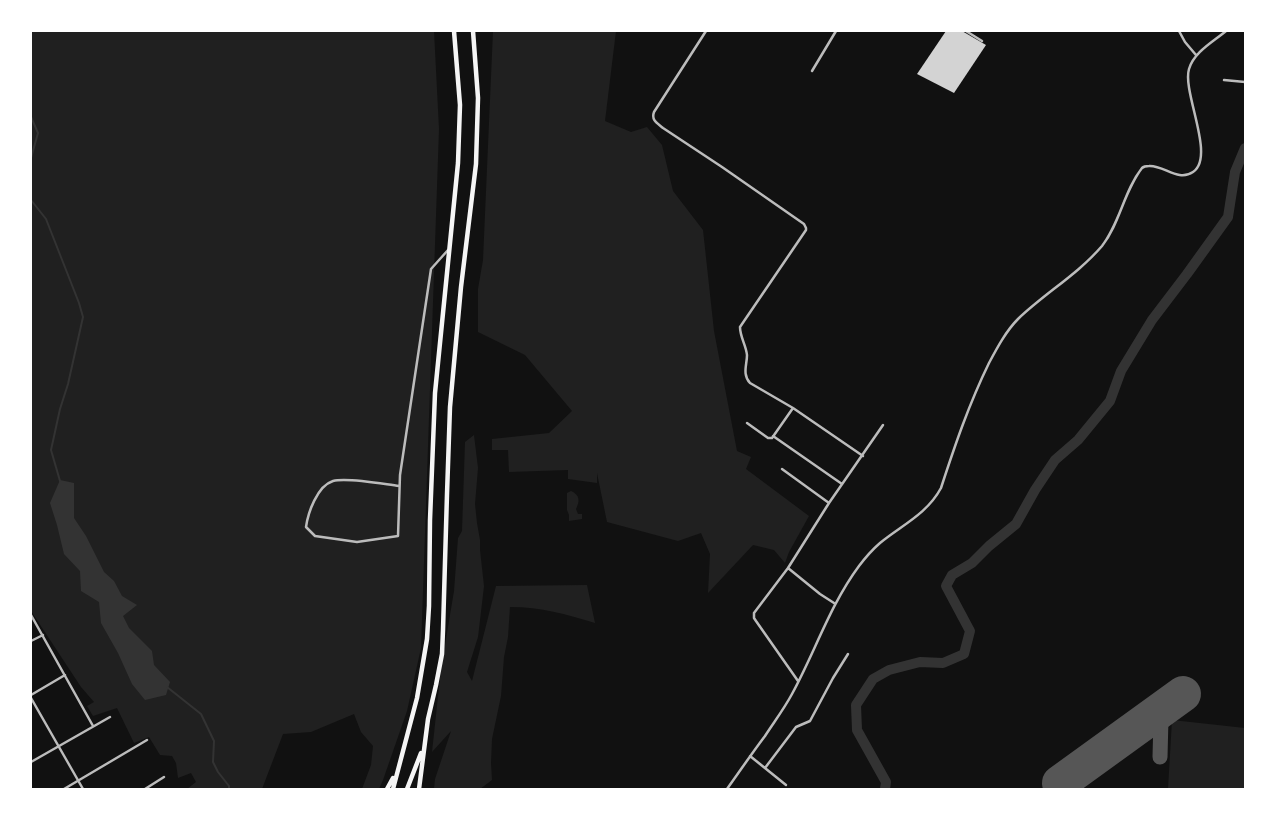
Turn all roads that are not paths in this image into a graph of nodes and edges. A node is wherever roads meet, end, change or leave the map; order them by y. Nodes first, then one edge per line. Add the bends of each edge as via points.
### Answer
1 (454, 31) edge
2 (473, 31) edge
3 (706, 31) edge
4 (836, 31) edge
5 (966, 31) edge
6 (1179, 31) edge
7 (1226, 31) edge
8 (982, 41) dead end
9 (1196, 55) junction
10 (812, 71) dead end
11 (1224, 80) dead end
12 (1245, 82) edge
13 (449, 249) junction
14 (793, 408) junction
15 (747, 423) dead end
16 (883, 425) dead end
17 (773, 437) junction
18 (863, 456) junction
19 (782, 469) dead end
20 (842, 484) junction
21 (400, 486) junction
22 (829, 504) junction
23 (788, 568) junction
24 (834, 604) junction
25 (31, 615) edge
26 (43, 635) junction
27 (31, 641) edge
28 (848, 654) dead end
29 (65, 675) junction
30 (798, 681) junction
31 (31, 697) edge
32 (110, 717) dead end
33 (93, 726) junction
34 (147, 740) dead end
35 (59, 746) junction
36 (424, 747) junction
37 (750, 756) junction
38 (31, 762) edge
39 (765, 768) junction
40 (398, 770) junction
41 (164, 777) dead end
42 (78, 780) junction
43 (786, 785) dead end
44 (64, 789) edge
45 (83, 789) edge
46 (145, 789) edge
47 (387, 789) edge
48 (393, 789) edge
49 (407, 789) edge
50 (419, 789) edge
51 (727, 789) edge

1 - 13 highway via 459,88 458,177
2 - 36 highway via 478,98 474,187 461,287 450,421 442,654
3 - 14 street via 652,116 663,128 806,228 740,326 747,354 746,377
4 - 10 street
5 - 8 street
6 - 9 street
7 - 9 street
9 - 24 street via 1188,69 1188,81 1198,128 1200,164 1186,176 1154,166 1142,168 1103,244 1087,262 1017,320 1007,333 975,392 937,497 921,514 867,555
11 - 12 street
13 - 21 street via 431,269
13 - 40 highway via 435,393 427,639 418,698
14 - 17 street
14 - 18 street
15 - 17 street via 768,438
16 - 18 street
17 - 20 street
18 - 20 street
19 - 22 street
20 - 22 street
21 - 21 street via 398,536 357,542 314,536 306,527 308,514 320,490 330,482 342,480
22 - 23 street
23 - 24 street
23 - 30 street via 754,616
24 - 30 street
25 - 26 street
26 - 27 street
26 - 29 street
28 - 39 street via 810,721 796,727
29 - 31 street
29 - 33 street
30 - 37 street
31 - 35 street
32 - 33 street
33 - 35 street
34 - 42 street
35 - 38 street
35 - 42 street
36 - 49 highway
36 - 50 highway
37 - 39 street
37 - 51 street
39 - 43 street
40 - 47 highway
40 - 48 highway
41 - 46 street
42 - 44 street
42 - 45 street

